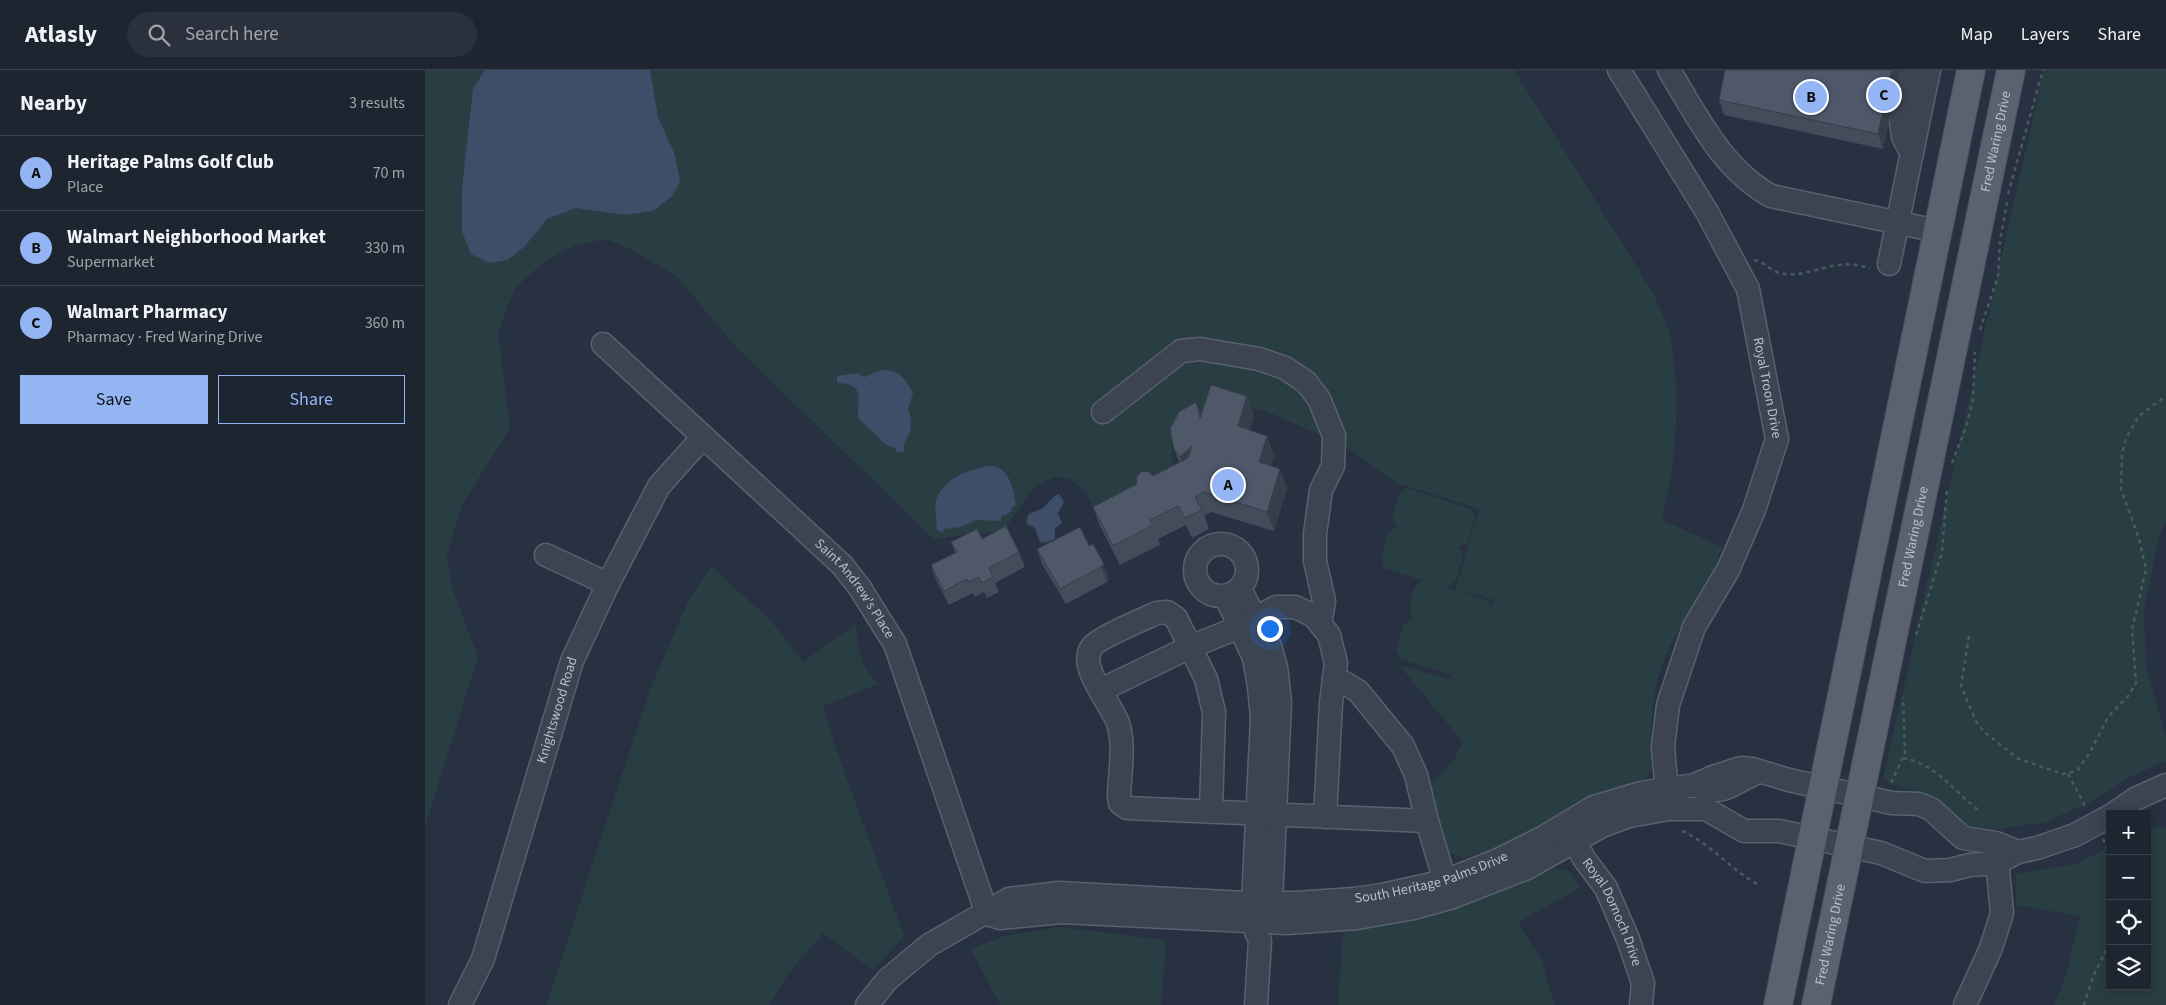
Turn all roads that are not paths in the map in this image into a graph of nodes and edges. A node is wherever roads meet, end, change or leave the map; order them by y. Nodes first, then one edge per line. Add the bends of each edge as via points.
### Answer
1 (1619, 70) edge
2 (1669, 70) edge
3 (1910, 70) edge
4 (1929, 70) edge
5 (1971, 70) edge
6 (2011, 70) edge
7 (1912, 154) junction
8 (1897, 222) junction
9 (1938, 231) junction
10 (1889, 264) road end
11 (603, 344) dead end
12 (1103, 412) dead end
13 (703, 437) junction
14 (546, 555) dead end
15 (608, 584) junction
16 (1233, 593) dead end
17 (1248, 623) junction
18 (1320, 624) junction
19 (1190, 647) junction
20 (1334, 677) junction
21 (1101, 690) junction
22 (2166, 785) edge
23 (1824, 788) junction
24 (1704, 791) junction
25 (1859, 796) junction
26 (1668, 799) junction
27 (2118, 810) edge
28 (1211, 812) junction
29 (1266, 815) junction
30 (1325, 817) junction
31 (2106, 818) edge
32 (1427, 821) junction
33 (1569, 833) junction
34 (1813, 838) junction
35 (1849, 846) junction
36 (1996, 853) junction
37 (1963, 857) junction
38 (1448, 890) junction
39 (987, 914) junction
40 (1260, 918) junction
41 (460, 1005) edge
42 (867, 1005) edge
43 (1256, 1005) edge
44 (1641, 1005) edge
45 (1779, 1005) edge
46 (1816, 1005) edge
47 (1965, 1005) edge

1 - 26 street, Royal Troon Drive via 1707,212 1748,289 1777,439 1754,510 1729,570 1694,627 1669,705 1663,747
2 - 8 street via 1712,140 1753,186 1771,196
3 - 7 street via 1899,115 1903,136
4 - 7 street
5 - 9 main road
6 - 25 main road, Fred Waring Drive
7 - 8 street
8 - 9 street
8 - 10 street
9 - 23 main road
11 - 13 street, Saint Andrew's Place
12 - 18 street via 1181,352 1200,349 1259,358 1285,368 1306,382 1319,399 1334,436 1333,466 1321,490 1315,534 1315,561 1324,601
13 - 15 street, Knightswood Road via 659,486
13 - 39 street, Saint Andrew's Place via 842,565 895,644
14 - 15 street
15 - 41 street, Knightswood Road via 572,661 483,958
16 - 17 street
17 - 18 street via 1276,607 1295,607 1314,616
17 - 19 street
17 - 29 street via 1259,686
18 - 20 street via 1329,635 1336,663
19 - 21 street
19 - 21 street via 1176,618 1167,612 1157,613 1093,645 1087,657
19 - 28 street via 1207,679 1214,712
20 - 30 street
20 - 32 street via 1358,691 1403,746 1416,775
21 - 28 street via 1117,722 1121,740 1120,803 1127,808
22 - 27 street
23 - 24 street, South Heritage Palms Drive via 1741,768
23 - 25 street, South Heritage Palms Drive
23 - 34 main road
24 - 26 street, South Heritage Palms Drive
24 - 34 street via 1744,831 1779,831
25 - 35 main road, Fred Waring Drive
25 - 37 street, South Heritage Palms Drive via 1892,803 1919,804 1931,809
26 - 33 street, South Heritage Palms Drive via 1611,801 1594,807
28 - 29 street
29 - 30 street
29 - 40 street
30 - 32 street
31 - 36 street via 2056,842 2018,852
32 - 38 street
33 - 38 street, South Heritage Palms Drive via 1523,848
33 - 44 street, Royal Dornoch Drive via 1606,888 1628,939 1643,983
34 - 35 street
34 - 45 main road
35 - 37 street via 1881,853 1925,871
35 - 46 main road, Fred Waring Drive
36 - 37 street
36 - 47 street via 2002,913 1991,948
38 - 40 street, South Heritage Palms Drive via 1414,908 1357,918
39 - 40 street, South Heritage Palms Drive via 1000,918 1062,912
39 - 42 street via 955,929 906,963
40 - 43 street

